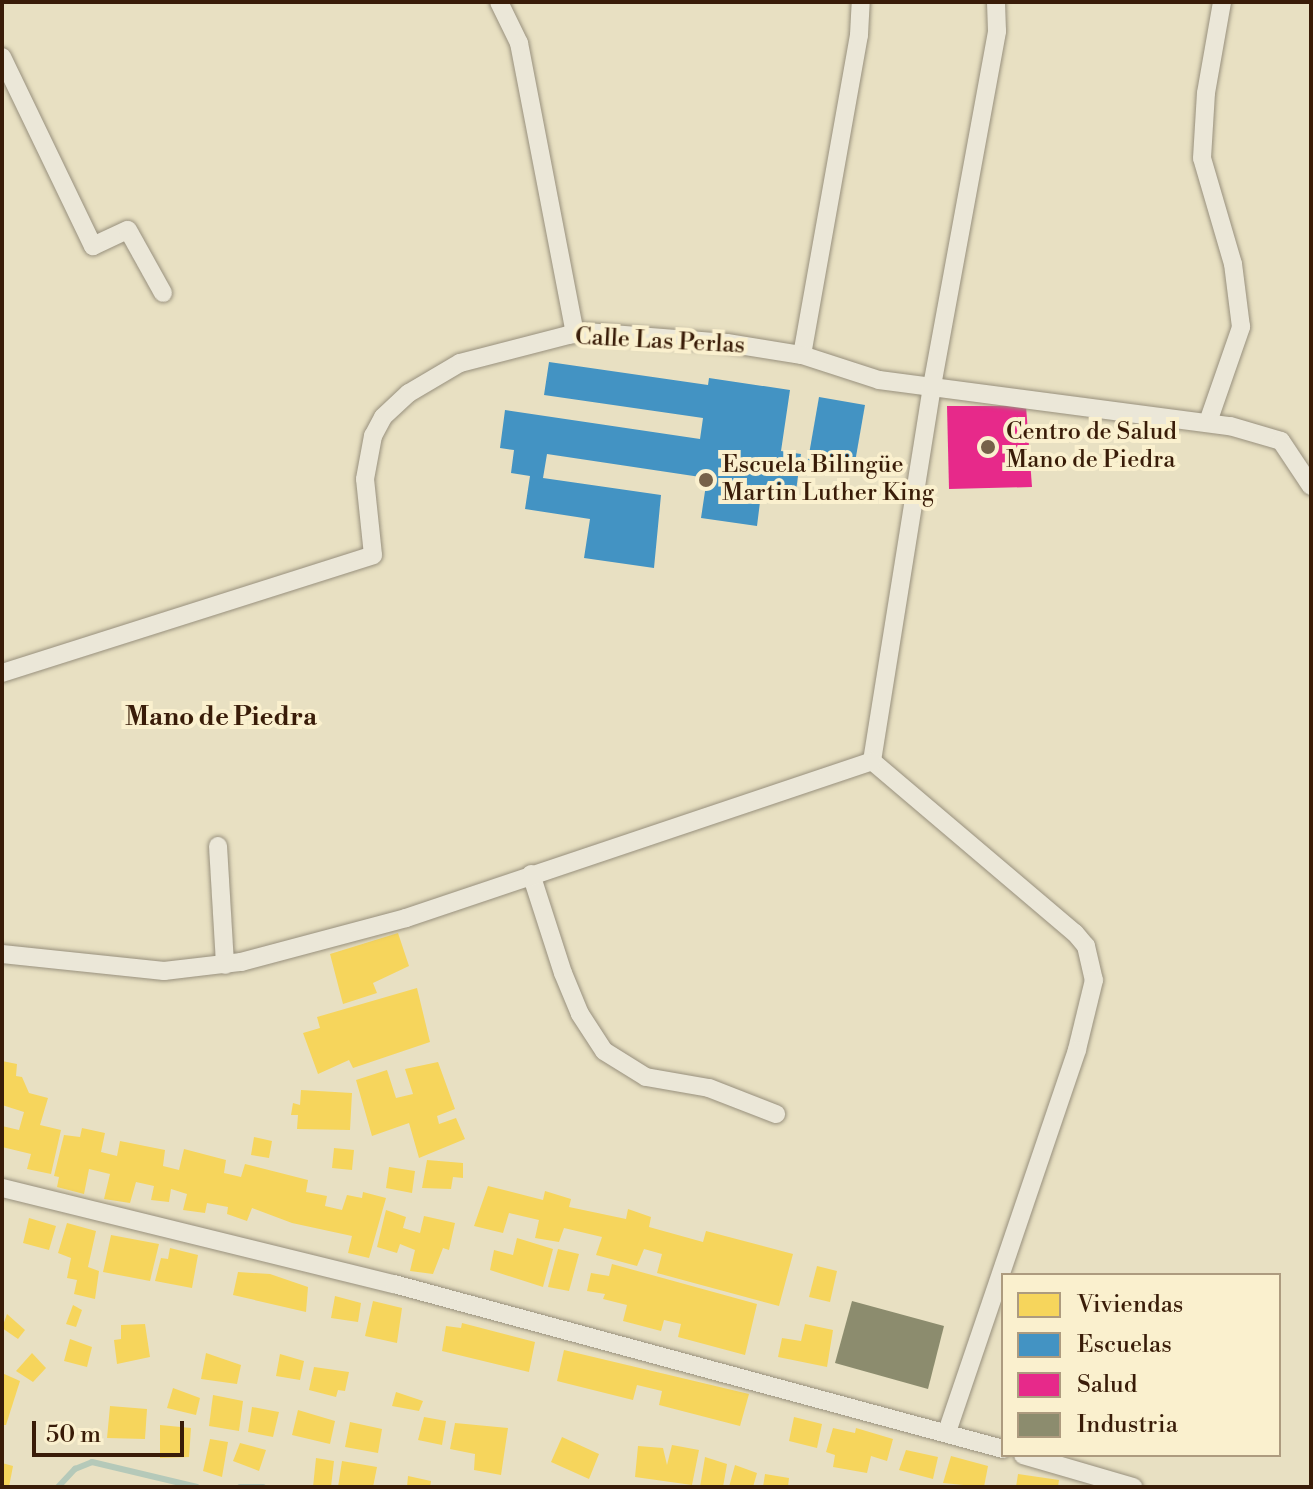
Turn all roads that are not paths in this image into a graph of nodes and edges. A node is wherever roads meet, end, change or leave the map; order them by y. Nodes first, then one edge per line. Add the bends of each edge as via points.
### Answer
1 (499, 2) edge
2 (861, 2) edge
3 (996, 2) edge
4 (1222, 2) edge
5 (2, 57) edge
6 (163, 293) dead end
7 (575, 334) junction
8 (802, 355) junction
9 (932, 386) junction
10 (1208, 422) junction
11 (1303, 457) edge
12 (1311, 486) edge
13 (2, 673) edge
14 (872, 761) junction
15 (218, 846) dead end
16 (531, 874) junction
17 (2, 954) edge
18 (225, 965) junction
19 (776, 1114) dead end
20 (2, 1188) edge
21 (947, 1431) junction
22 (1001, 1448) edge
23 (1030, 1457) edge
24 (1133, 1487) edge

1 - 7 street via 519,43
2 - 8 street
3 - 9 street via 997,31
4 - 10 street via 1206,93 1202,158 1233,264 1241,327
5 - 6 street via 93,246 128,230
7 - 8 street, Calle Las Perlas via 727,343
7 - 13 street, Calle Las Perlas via 460,363 409,393 383,417 373,436 365,479 373,555
8 - 9 street, Calle Las Perlas via 879,380
9 - 10 street, Calle Las Perlas
9 - 14 street
10 - 11 street, Calle Las Perlas via 1281,441
11 - 12 street, Calle Las Perlas
14 - 16 street
14 - 21 street via 1075,933 1086,946 1094,980 1077,1050
15 - 18 street
16 - 18 street via 406,918
16 - 19 street via 563,973 580,1014 604,1051 646,1077 709,1088
17 - 18 street via 164,971
20 - 21 street via 394,1284
21 - 22 street
23 - 24 street

